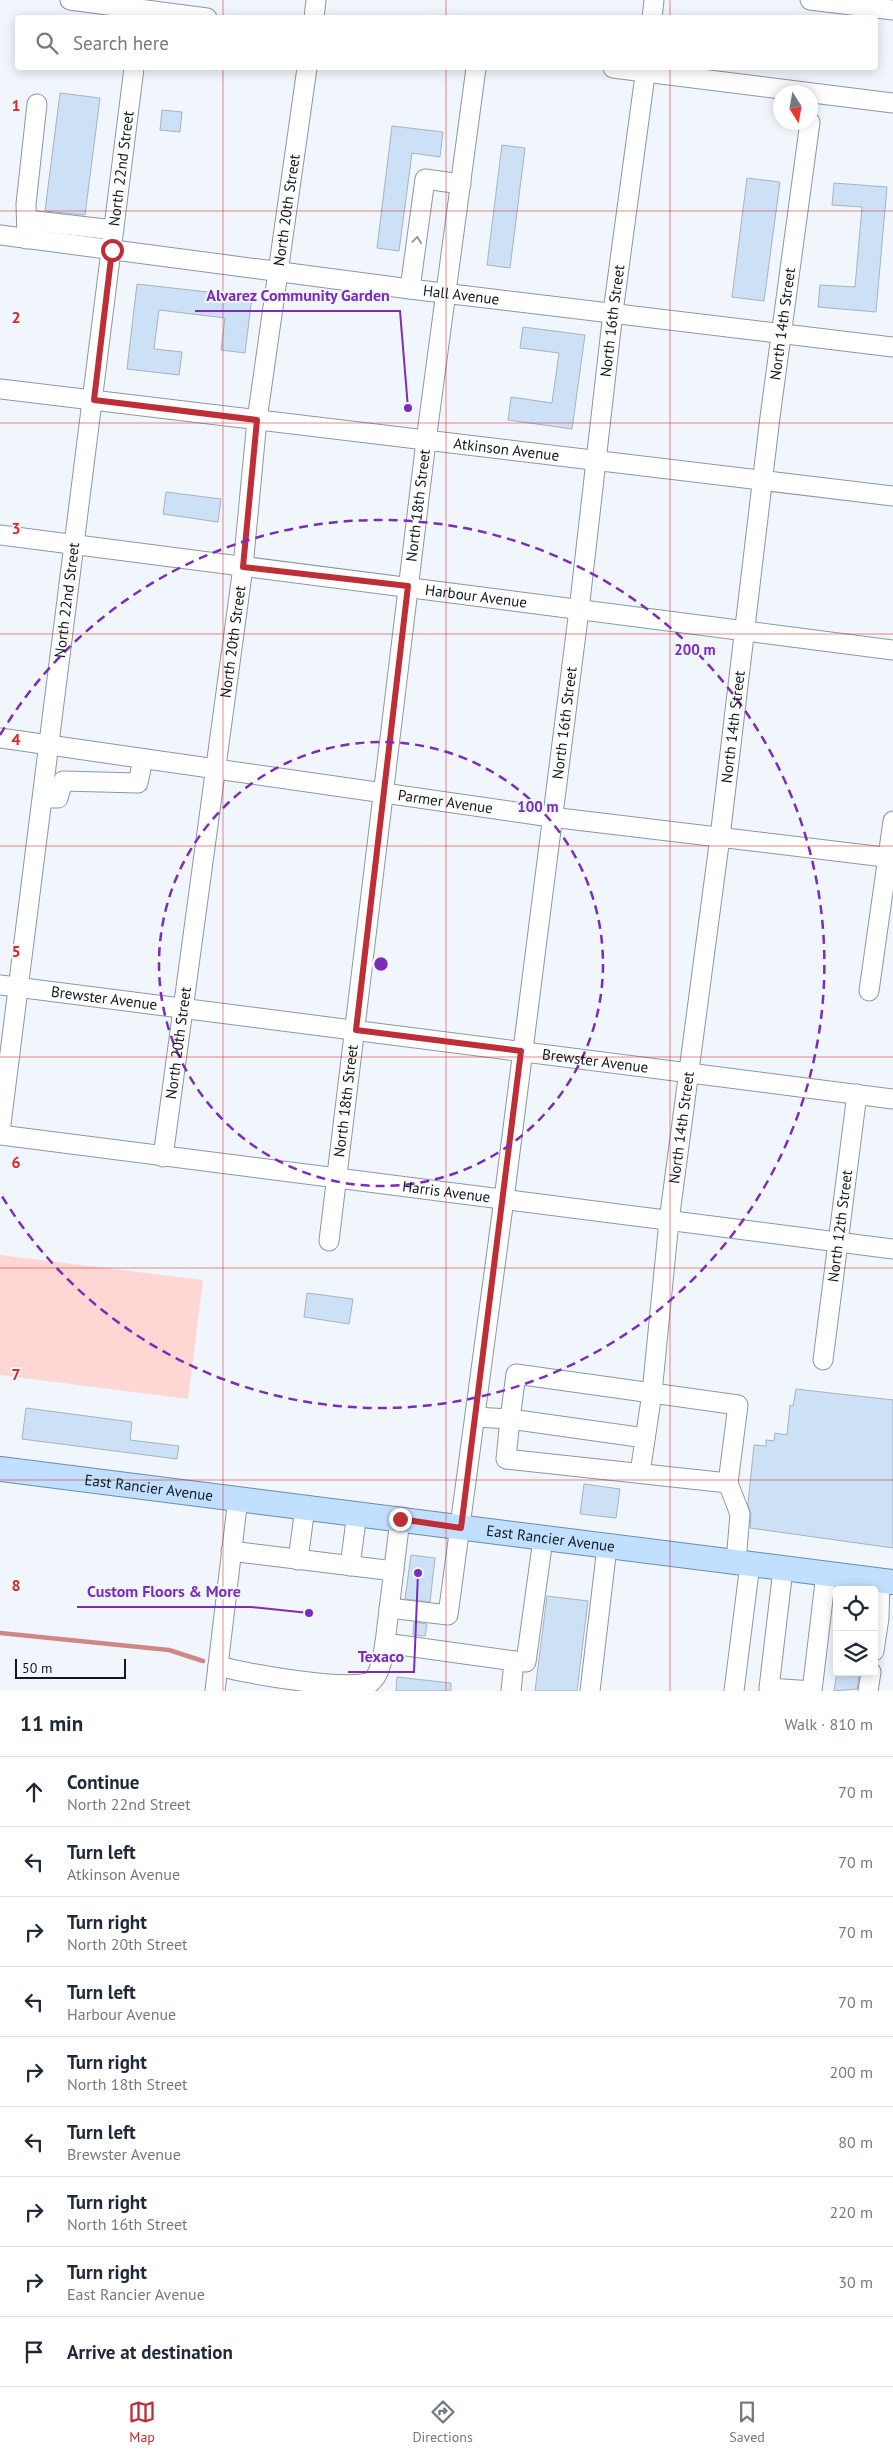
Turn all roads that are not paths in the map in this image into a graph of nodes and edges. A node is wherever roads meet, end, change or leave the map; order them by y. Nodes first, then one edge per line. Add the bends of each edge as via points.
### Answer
1 (70, 0) edge
2 (316, 0) edge
3 (654, 0) edge
4 (810, 0) edge
5 (893, 10) edge
6 (141, 14) edge
7 (157, 15) edge
8 (314, 15) edge
9 (652, 15) edge
10 (134, 70) edge
11 (307, 70) edge
12 (476, 70) edge
13 (646, 70) edge
14 (653, 70) edge
15 (773, 87) edge
16 (818, 94) edge
17 (893, 103) edge
18 (37, 104) dead end
19 (809, 130) edge
20 (461, 184) junction
21 (26, 229) junction
22 (114, 230) junction
23 (0, 235) edge
24 (112, 250) junction
25 (278, 272) junction
26 (410, 289) junction
27 (446, 293) junction
28 (613, 312) junction
29 (782, 333) junction
30 (893, 347) edge
31 (0, 389) edge
32 (94, 400) junction
33 (257, 420) junction
34 (426, 441) junction
35 (597, 460) junction
36 (763, 481) junction
37 (893, 496) edge
38 (0, 535) edge
39 (75, 543) junction
40 (243, 567) junction
41 (408, 586) junction
42 (579, 610) junction
43 (746, 631) junction
44 (893, 650) edge
45 (0, 738) edge
46 (48, 744) junction
47 (143, 759) junction
48 (215, 770) junction
49 (384, 794) junction
50 (43, 798) junction
51 (552, 817) junction
52 (893, 821) edge
53 (720, 837) junction
54 (891, 857) edge
55 (9, 986) edge
56 (869, 991) dead end
57 (184, 1009) junction
58 (356, 1030) junction
59 (521, 1051) junction
60 (690, 1072) junction
61 (857, 1094) junction
62 (893, 1099) edge
63 (0, 1134) edge
64 (163, 1157) junction
65 (337, 1177) junction
66 (504, 1199) junction
67 (669, 1221) junction
68 (329, 1241) dead end
69 (838, 1241) junction
70 (893, 1248) edge
71 (823, 1360) dead end
72 (652, 1393) junction
73 (475, 1417) junction
74 (510, 1419) junction
75 (645, 1438) junction
76 (0, 1469) edge
77 (640, 1474) junction
78 (728, 1483) junction
79 (238, 1498) junction
80 (305, 1506) junction
81 (357, 1514) junction
82 (400, 1519) junction
83 (461, 1528) junction
84 (543, 1539) junction
85 (607, 1547) junction
86 (231, 1551) junction
87 (298, 1560) junction
88 (743, 1563) junction
89 (350, 1566) junction
90 (783, 1569) junction
91 (394, 1572) junction
92 (826, 1574) junction
93 (886, 1581) edge
94 (829, 1604) edge
95 (389, 1608) junction
96 (878, 1611) edge
97 (385, 1643) junction
98 (514, 1661) junction
99 (218, 1666) junction
100 (870, 1676) edge
101 (215, 1691) edge
102 (511, 1691) edge
103 (590, 1691) edge
104 (734, 1691) edge
105 (812, 1691) edge
106 (868, 1691) edge

1 - 6 street
2 - 8 street
3 - 9 street
4 - 5 street
6 - 7 street
10 - 22 street, North 22nd Street
11 - 25 street, North 20th Street
12 - 20 street, North 18th Street
13 - 28 street, North 16th Street
14 - 15 street
16 - 17 street
18 - 21 street
19 - 29 street, North 14th Street
26 -> 20 street via 425,179
20 - 27 street, North 18th Street
21 - 22 street
21 - 23 street, Hall Avenue
21 - 24 street, Hall Avenue
22 - 24 street, North 22nd Street
24 - 25 street, Hall Avenue
24 - 32 street, North 22nd Street
25 - 26 street, Hall Avenue
25 - 33 street, North 20th Street
26 - 27 street, Hall Avenue
27 - 28 street, Hall Avenue
27 - 34 street, North 18th Street
28 - 29 street, Hall Avenue
28 - 35 street, North 16th Street
29 - 30 street, Hall Avenue
29 - 36 street, North 14th Street
31 - 32 street, Atkinson Avenue
32 - 33 street, Atkinson Avenue
32 - 39 street, North 22nd Street
33 - 34 street, Atkinson Avenue
33 - 40 street, North 20th Street
34 - 35 street, Atkinson Avenue
34 - 41 street, North 18th Street
35 - 36 street, Atkinson Avenue
35 - 42 street, North 16th Street
36 - 37 street, Atkinson Avenue
36 - 43 street, North 14th Street
38 - 39 street, Harbour Avenue
39 - 40 street, Harbour Avenue
39 - 46 street, North 22nd Street
40 - 41 street, Harbour Avenue
40 - 48 street, North 20th Street
41 - 42 street, Harbour Avenue
41 - 49 street, North 18th Street
42 - 43 street, Harbour Avenue
42 - 51 street, North 16th Street
43 - 44 street, Harbour Avenue
43 - 53 street, North 14th Street
45 - 46 street, Parmer Avenue
46 - 47 street, Parmer Avenue
46 - 50 street, North 22nd Street
47 - 48 street, Parmer Avenue
47 - 50 street via 138,783 62,781 58,798
48 - 49 street, Parmer Avenue
48 - 57 street, North 20th Street
49 - 51 street, Parmer Avenue
49 - 58 street, North 18th Street
50 - 55 street, North 22nd Street
51 - 53 street, Parmer Avenue
51 - 59 street, North 16th Street
52 - 54 street
53 - 54 street, Parmer Avenue
53 - 60 street, North 14th Street
54 - 56 street
55 - 57 street, Brewster Avenue
55 - 63 street, North 22nd Street
57 - 58 street, Brewster Avenue
57 - 64 street, North 20th Street
58 - 59 street, Brewster Avenue
58 - 65 street, North 18th Street
59 - 60 street, Brewster Avenue
59 - 66 street, North 16th Street
60 - 61 street, Brewster Avenue
60 - 67 street, North 14th Street
61 - 62 street, Brewster Avenue
61 - 69 street, North 12th Street
63 - 64 street, Harris Avenue
64 - 65 street, Harris Avenue
65 - 66 street, Harris Avenue
65 - 68 street, North 18th Street
66 - 67 street, Harris Avenue
66 - 73 street, North 16th Street
67 - 69 street, Harris Avenue
67 - 72 street, North 14th Street
69 - 70 street, Harris Avenue
69 - 71 street, North 12th Street
72 - 74 street via 516,1374
72 - 75 street, North 14th Street
72 - 78 street via 738,1406
73 - 74 street
73 - 83 street, North 16th Street
74 - 75 street
74 - 77 street via 506,1459
75 - 77 street, North 14th Street
76 - 79 main road, East Rancier Avenue
77 - 78 street
78 - 88 street via 740,1514
79 - 80 main road, East Rancier Avenue
79 - 86 street
80 - 81 main road, East Rancier Avenue
80 - 87 street
81 - 82 main road, East Rancier Avenue
81 - 89 street
82 - 83 main road, East Rancier Avenue
82 - 91 street
83 - 84 main road, East Rancier Avenue
83 - 95 street, North 16th Street via 448,1615
84 - 85 main road, East Rancier Avenue
84 - 98 street via 526,1662
85 - 88 main road, East Rancier Avenue
85 - 103 street
86 - 87 street
86 - 99 street
87 - 89 street
88 - 90 main road, East Rancier Avenue
88 - 104 street
89 - 91 street
90 - 92 main road, East Rancier Avenue
90 - 105 street via 769,1688
91 - 95 street
92 - 93 main road, East Rancier Avenue
92 - 94 street
93 - 96 street
94 - 105 street
95 - 97 street
97 - 98 street
97 - 99 street via 380,1667 371,1682 351,1689 320,1689
98 - 102 street
99 - 101 street
100 - 106 street

